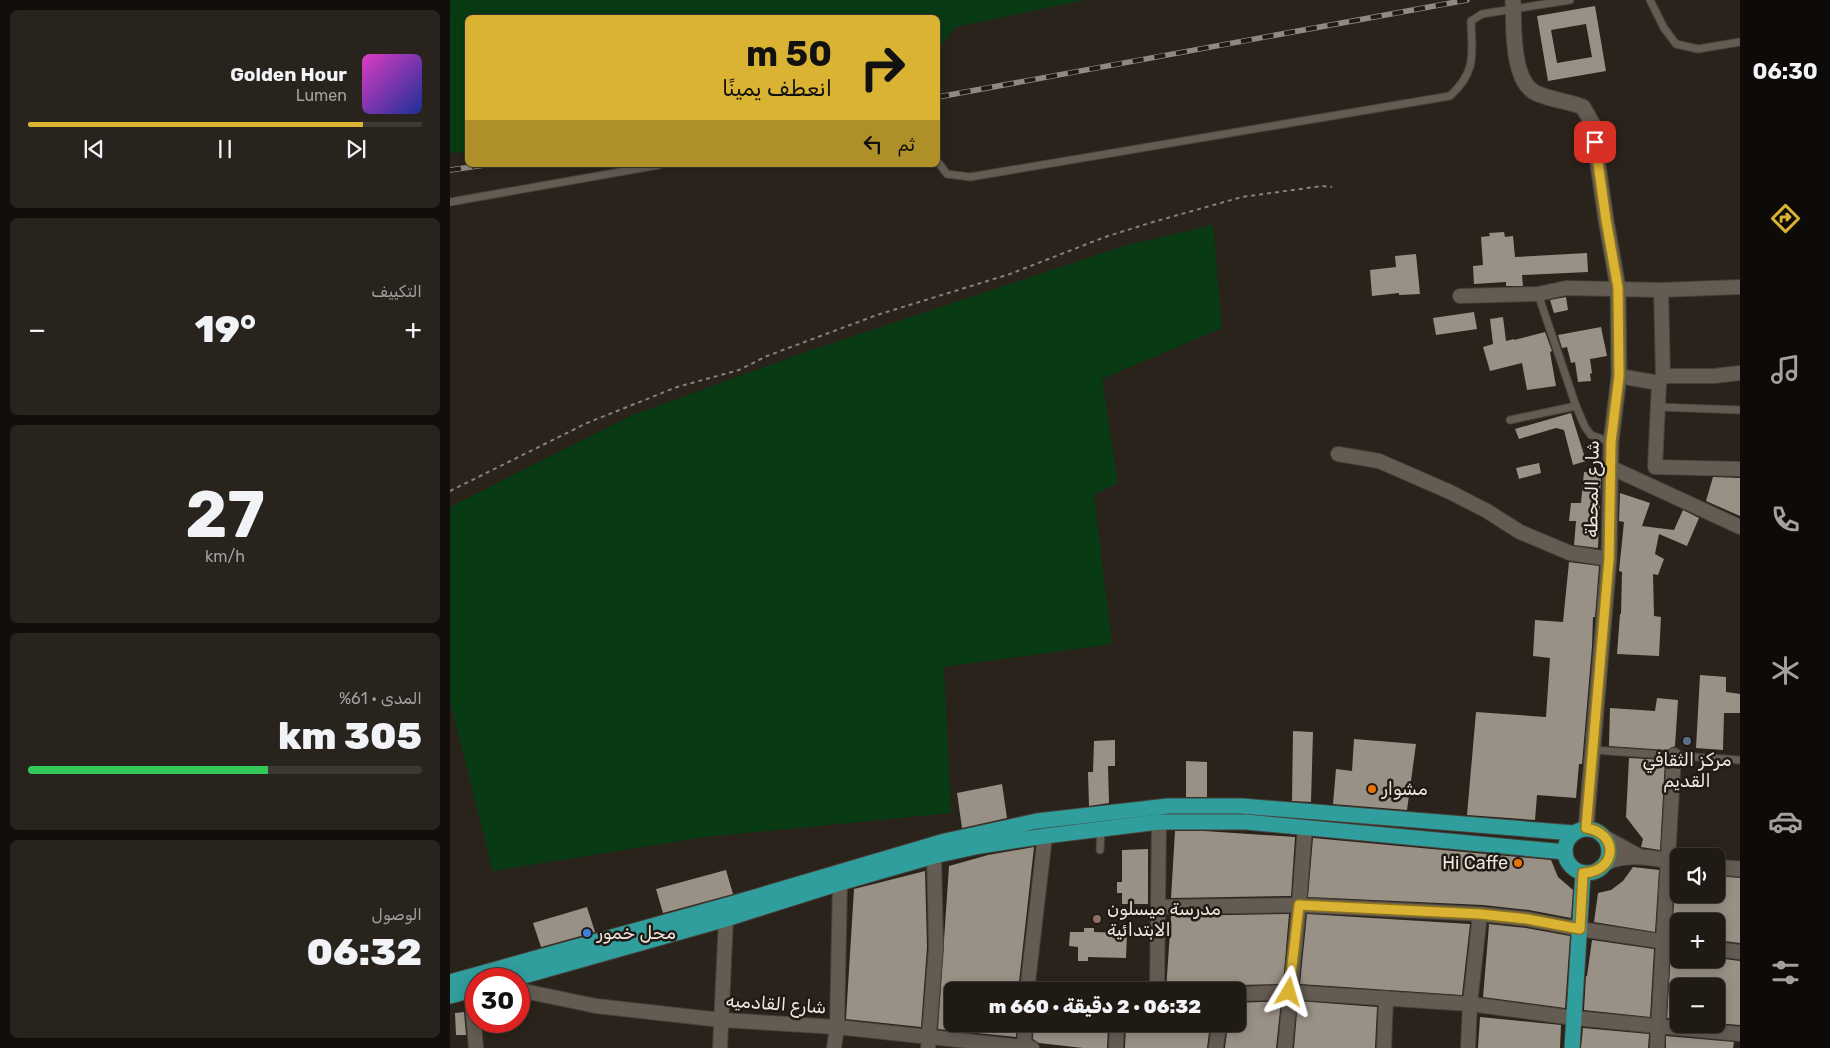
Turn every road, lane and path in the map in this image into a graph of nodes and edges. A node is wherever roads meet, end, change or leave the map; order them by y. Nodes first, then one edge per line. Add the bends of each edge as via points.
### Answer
1 (1570, 0) edge
2 (1650, 0) edge
3 (1513, 5) edge
4 (1740, 42) edge
5 (940, 165) edge
6 (648, 167) edge
7 (1332, 187) dead end
8 (450, 202) edge
9 (1618, 288) junction
10 (1740, 288) edge
11 (1661, 290) junction
12 (1538, 294) junction
13 (1460, 296) dead end
14 (1740, 373) edge
15 (1619, 376) junction
16 (1661, 380) junction
17 (1576, 406) junction
18 (1658, 407) junction
19 (1740, 410) edge
20 (1510, 420) dead end
21 (1611, 442) junction
22 (1338, 454) dead end
23 (1610, 467) junction
24 (1740, 469) edge
25 (450, 491) edge
26 (1740, 527) edge
27 (1609, 559) junction
28 (1593, 750) junction
29 (1674, 755) junction
30 (1740, 760) edge
31 (1159, 822) junction
32 (1305, 827) junction
33 (1101, 829) junction
34 (1580, 831) junction
35 (1045, 836) junction
36 (1607, 839) junction
37 (945, 841) junction
38 (1673, 848) edge
39 (1100, 850) dead end
40 (1565, 852) junction
41 (934, 856) junction
42 (1639, 856) junction
43 (1670, 861) edge
44 (1607, 862) junction
45 (1725, 867) edge
46 (1740, 869) edge
47 (1583, 873) junction
48 (840, 883) junction
49 (1670, 889) edge
50 (730, 904) junction
51 (1299, 905) junction
52 (1159, 907) junction
53 (1480, 914) junction
54 (726, 919) junction
55 (1580, 929) junction
56 (1664, 942) junction
57 (1670, 943) edge
58 (1725, 950) edge
59 (1740, 952) edge
60 (514, 968) edge
61 (530, 974) edge
62 (465, 979) edge
63 (450, 982) edge
64 (1028, 982) edge
65 (1157, 982) edge
66 (465, 992) edge
67 (530, 992) edge
68 (1289, 992) junction
69 (1246, 994) edge
70 (450, 996) edge
71 (1386, 998) junction
72 (1470, 1004) junction
73 (1574, 1018) junction
74 (721, 1020) junction
75 (1658, 1026) junction
76 (837, 1027) junction
77 (1025, 1032) edge
78 (1117, 1032) edge
79 (1218, 1032) edge
80 (475, 1033) edge
81 (1740, 1034) edge
82 (929, 1042) edge
83 (476, 1048) edge
84 (720, 1048) edge
85 (834, 1048) edge
86 (1027, 1048) edge
87 (1116, 1048) edge
88 (1216, 1048) edge
89 (1285, 1048) edge
90 (1384, 1048) edge
91 (1468, 1048) edge
92 (1572, 1048) edge
93 (1657, 1048) edge

1 - 3 lane
2 - 4 lane via 1676,44 1698,48
3 - 5 lane via 1482,14 1471,21 1472,62 1463,84 1450,96 970,177 947,174
3 - 9 main road, شارع المحطة via 1515,52 1526,85 1543,96 1583,107 1592,122
6 - 8 lane
7 - 25 path via 1242,197 1105,237 1010,274 877,315 767,356 739,370 677,387 587,423
9 - 11 street
9 - 12 street via 1566,288
9 - 15 main road, شارع المحطة
10 - 11 street
11 - 16 street
12 - 13 street
12 - 17 lane
14 - 16 street
15 - 16 street
15 - 21 main road, شارع المحطة
16 - 18 street
17 - 20 lane
17 - 21 lane via 1591,435
18 - 19 lane
18 - 24 street via 1655,467
21 - 23 main road, شارع المحطة
22 - 27 street via 1379,461 1450,492 1520,532 1570,553
23 - 26 street
23 - 27 main road, شارع المحطة
27 - 28 main road, شارع المحطة
28 - 29 lane
28 - 34 main road, شارع المحطة
29 - 30 lane
29 - 38 street
31 - 32 main road via 1246,822
31 - 33 main road
31 - 52 street
32 - 40 main road
32 - 51 street
33 - 35 main road
33 - 39 lane
34 - 36 main road via 1594,829
34 - 37 main road via 1242,806 1168,806 1037,821
34 - 40 main road via 1569,838
35 - 41 main road
35 - 64 street
36 - 42 main road
36 - 44 main road via 1610,855
37 - 41 street
37 - 50 main road
40 - 47 main road via 1570,865
41 - 48 main road
41 - 82 street via 936,947
42 - 43 main road
42 - 44 main road
44 - 47 main road via 1593,873
45 - 46 main road
47 - 55 main road
48 - 54 main road
48 - 76 street
49 - 56 street
50 - 54 street
50 - 60 main road
51 - 52 street
51 - 53 street
51 - 68 street
52 - 65 street
53 - 55 street
53 - 72 street
54 - 61 main road
54 - 74 street
55 - 56 street
55 - 73 main road
56 - 57 street
56 - 75 street
58 - 59 street
62 - 63 main road
66 - 70 main road
67 - 74 street, شارع القادميه via 596,1006
68 - 69 street
68 - 71 street
68 - 89 street
71 - 72 street
71 - 90 street
72 - 73 street
72 - 91 street
73 - 75 street
73 - 92 main road
74 - 76 street, شارع القادميه
74 - 84 street
75 - 81 street
75 - 93 street
76 - 82 street, شارع القادميه
76 - 85 street
77 - 86 street
78 - 87 street
79 - 88 street
80 - 83 street
82 - 86 street, شارع القادميه

